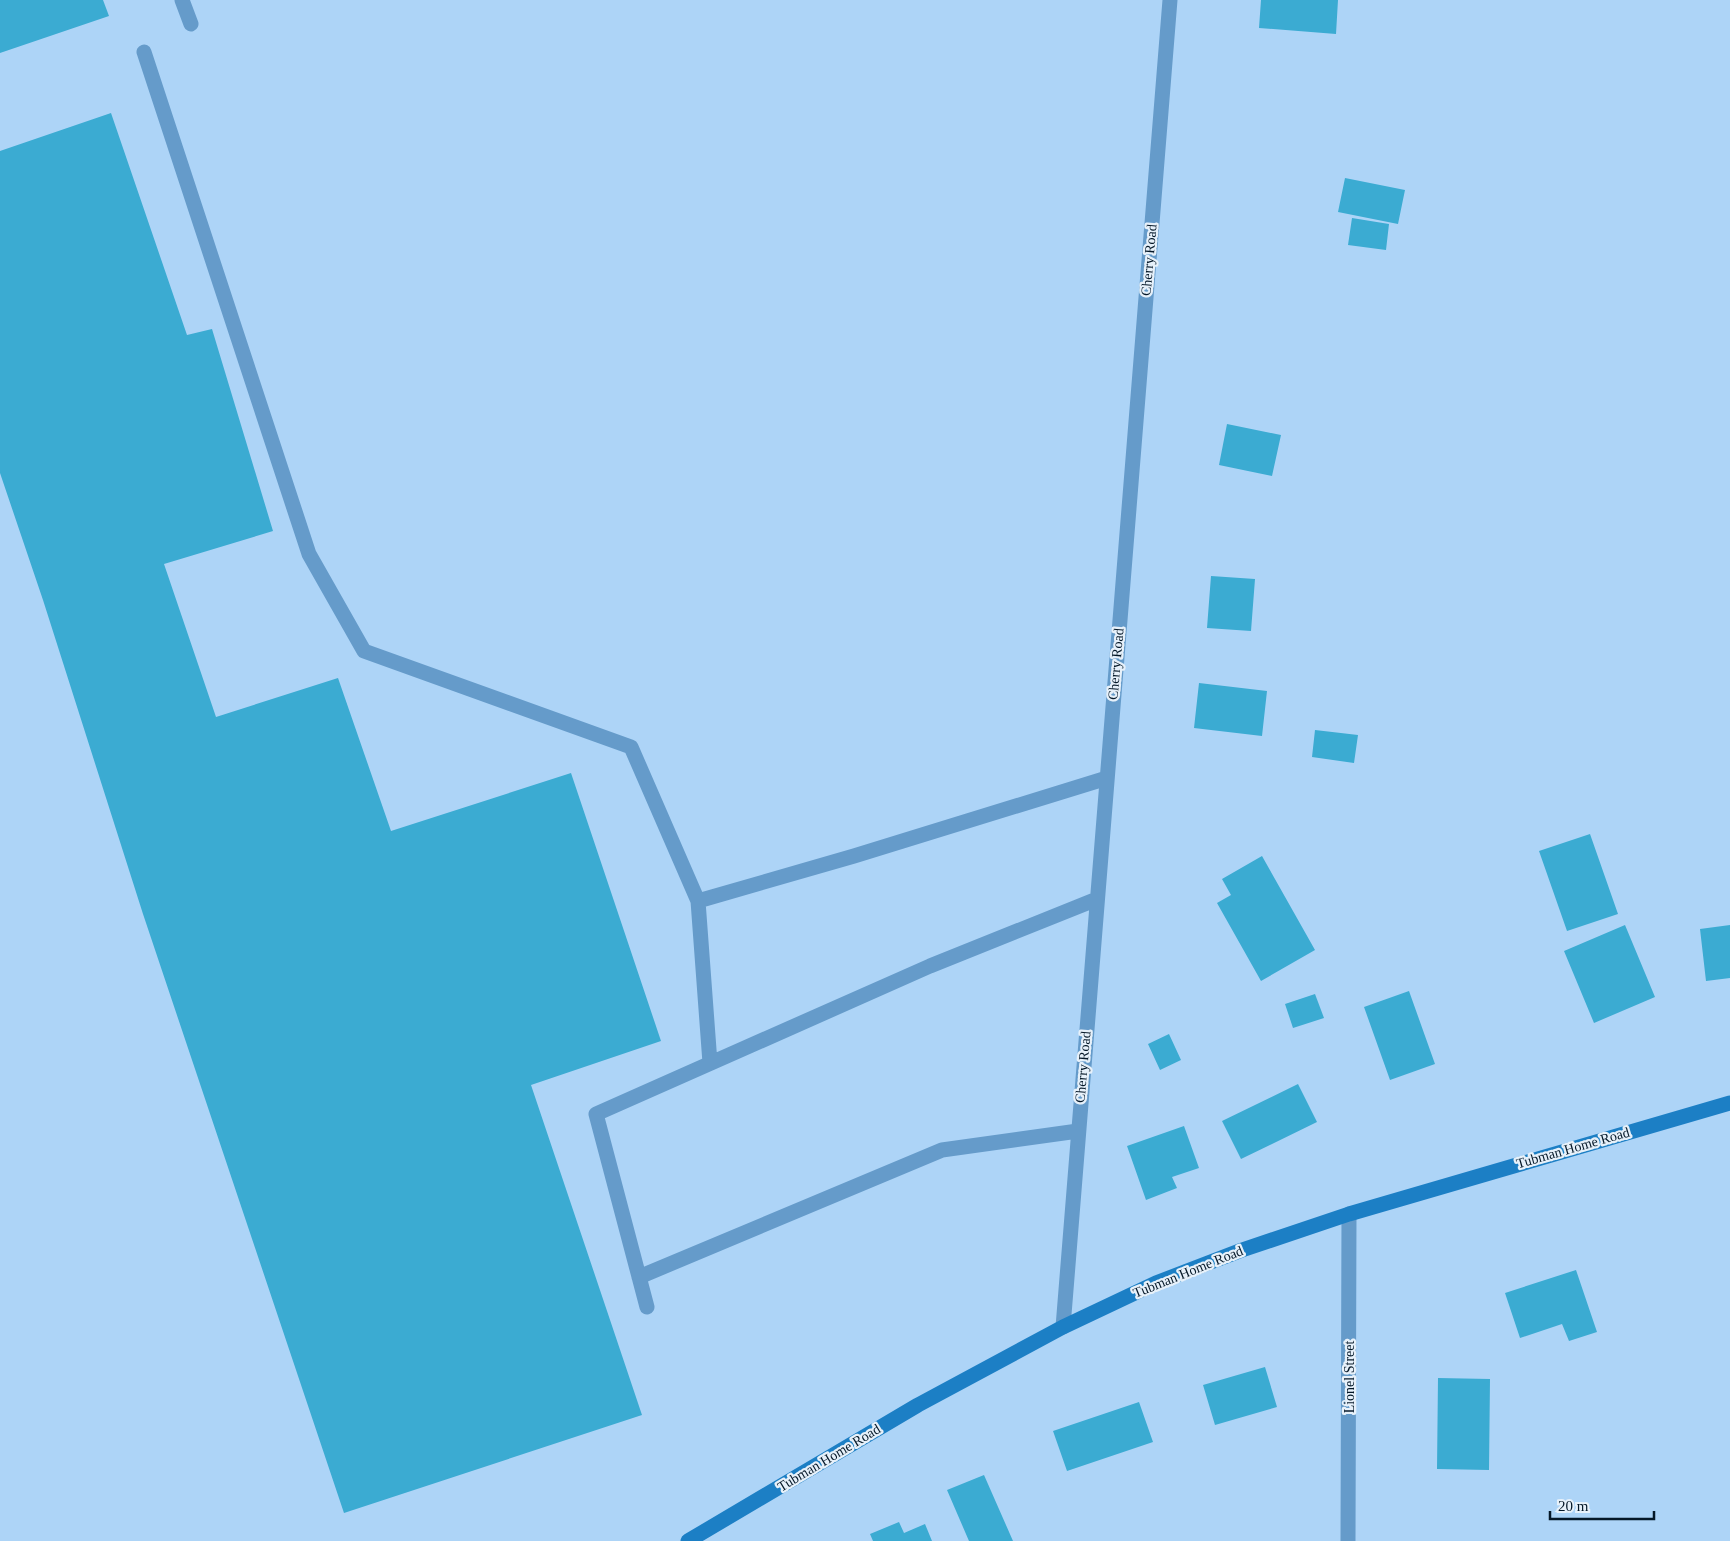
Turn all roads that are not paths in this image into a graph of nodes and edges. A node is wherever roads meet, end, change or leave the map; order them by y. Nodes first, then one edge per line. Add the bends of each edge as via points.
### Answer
1 (182, 0) edge
2 (1170, 0) edge
3 (192, 24) dead end
4 (144, 52) dead end
5 (1107, 778) junction
6 (1097, 899) junction
7 (698, 901) junction
8 (710, 1063) junction
9 (1730, 1102) edge
10 (1078, 1131) junction
11 (1349, 1214) junction
12 (639, 1277) junction
13 (647, 1307) dead end
14 (1063, 1327) junction
15 (688, 1541) edge
16 (1348, 1541) edge

1 - 3 street
2 - 5 street, Cherry Road
4 - 7 street via 309,554 364,652 631,747
5 - 6 street, Cherry Road
5 - 7 street
6 - 8 street via 930,966
6 - 10 street, Cherry Road
7 - 8 street
8 - 12 street via 596,1114
9 - 11 street, Tubman Home Road
10 - 12 street via 942,1150
10 - 14 street, Cherry Road
11 - 14 street, Tubman Home Road via 1156,1283
11 - 16 street, Lionel Street
12 - 13 street
14 - 15 street, Tubman Home Road via 918,1405

